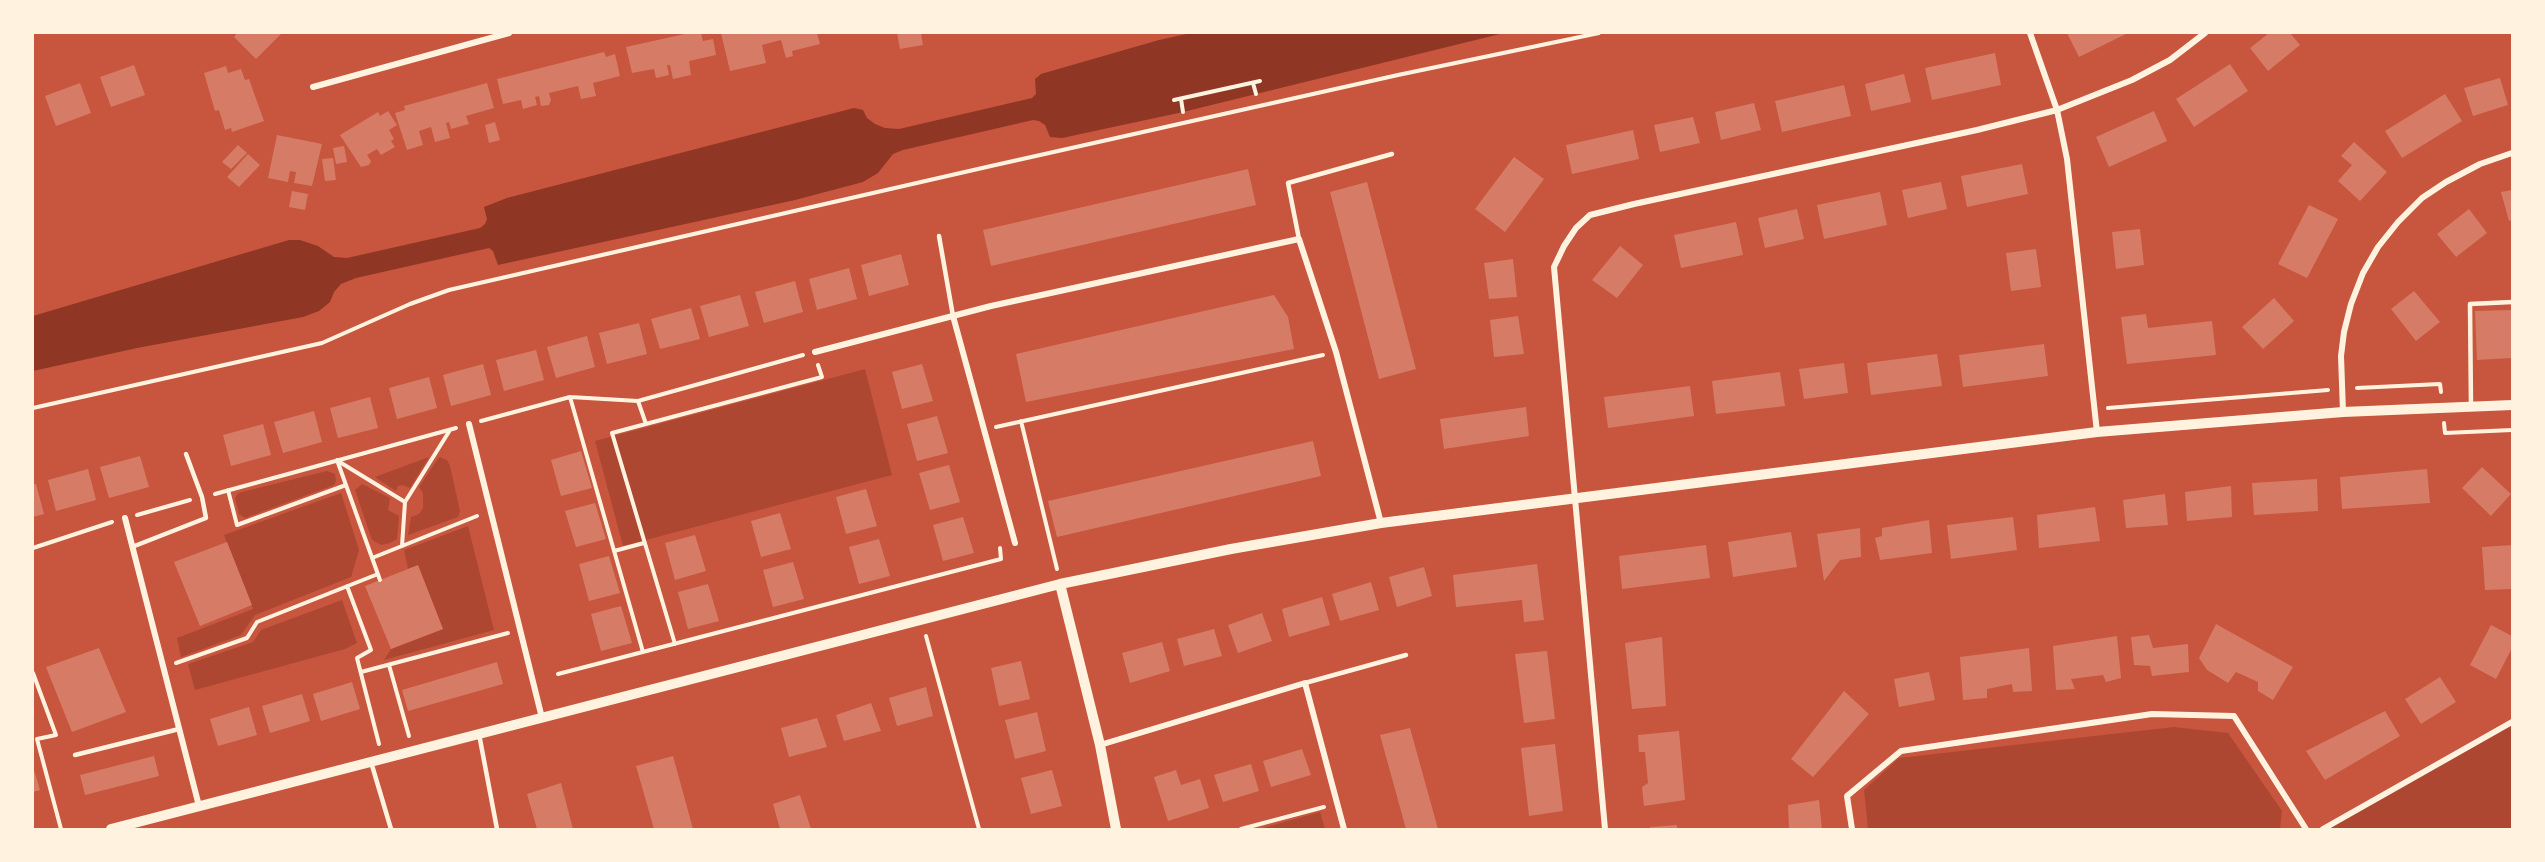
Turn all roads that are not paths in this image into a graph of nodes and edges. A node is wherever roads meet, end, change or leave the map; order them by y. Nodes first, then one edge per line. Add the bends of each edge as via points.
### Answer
1 (509, 33) edge
2 (2030, 33) edge
3 (2205, 33) edge
4 (313, 87) dead end
5 (2057, 110) junction
6 (2512, 153) edge
7 (1392, 154) dead end
8 (939, 236) dead end
9 (1299, 239) junction
10 (2512, 302) edge
11 (953, 316) junction
12 (815, 352) road end
13 (2512, 405) edge
14 (2470, 407) junction
15 (2343, 412) junction
16 (469, 424) road end
17 (2097, 432) junction
18 (186, 454) dead end
19 (1574, 498) junction
20 (125, 518) road end
21 (1381, 523) junction
22 (1015, 543) road end
23 (132, 548) junction
24 (1060, 584) junction
25 (1406, 655) dead end
26 (1305, 683) junction
27 (542, 718) junction
28 (2512, 722) edge
29 (179, 729) junction
30 (479, 734) junction
31 (1100, 745) junction
32 (75, 756) dead end
33 (371, 762) junction
34 (199, 806) junction
35 (111, 829) edge
36 (391, 829) edge
37 (497, 829) edge
38 (1116, 829) edge
39 (1344, 829) edge
40 (1605, 829) edge
41 (1852, 829) edge
42 (2306, 829) edge
43 (2323, 829) edge

1 - 4 street
2 - 5 street
3 - 5 street via 2170,60 2132,80
5 - 17 street via 2067,159
5 - 19 street via 1590,215 1563,246 1554,267
6 - 15 street via 2480,164 2422,198 2378,247 2350,304 2344,332
7 - 9 lane via 1288,183
8 - 11 lane
9 - 11 street
9 - 21 street via 1336,352
10 - 14 lane via 2470,304
11 - 12 street
11 - 22 street
13 - 14 street
14 - 15 street
15 - 17 street
16 - 27 street
17 - 19 street
18 - 23 lane via 206,518
19 - 21 street
19 - 40 street
20 - 23 street
21 - 24 street
23 - 29 street
24 - 27 street
24 - 31 street
25 - 26 lane
26 - 31 street
26 - 39 street
27 - 30 street
28 - 43 street
29 - 32 lane
29 - 34 street
30 - 33 street
30 - 37 lane
31 - 38 street
33 - 34 street
33 - 36 lane
34 - 35 street
41 - 42 street via 1847,796 1900,751 2152,714 2234,716

